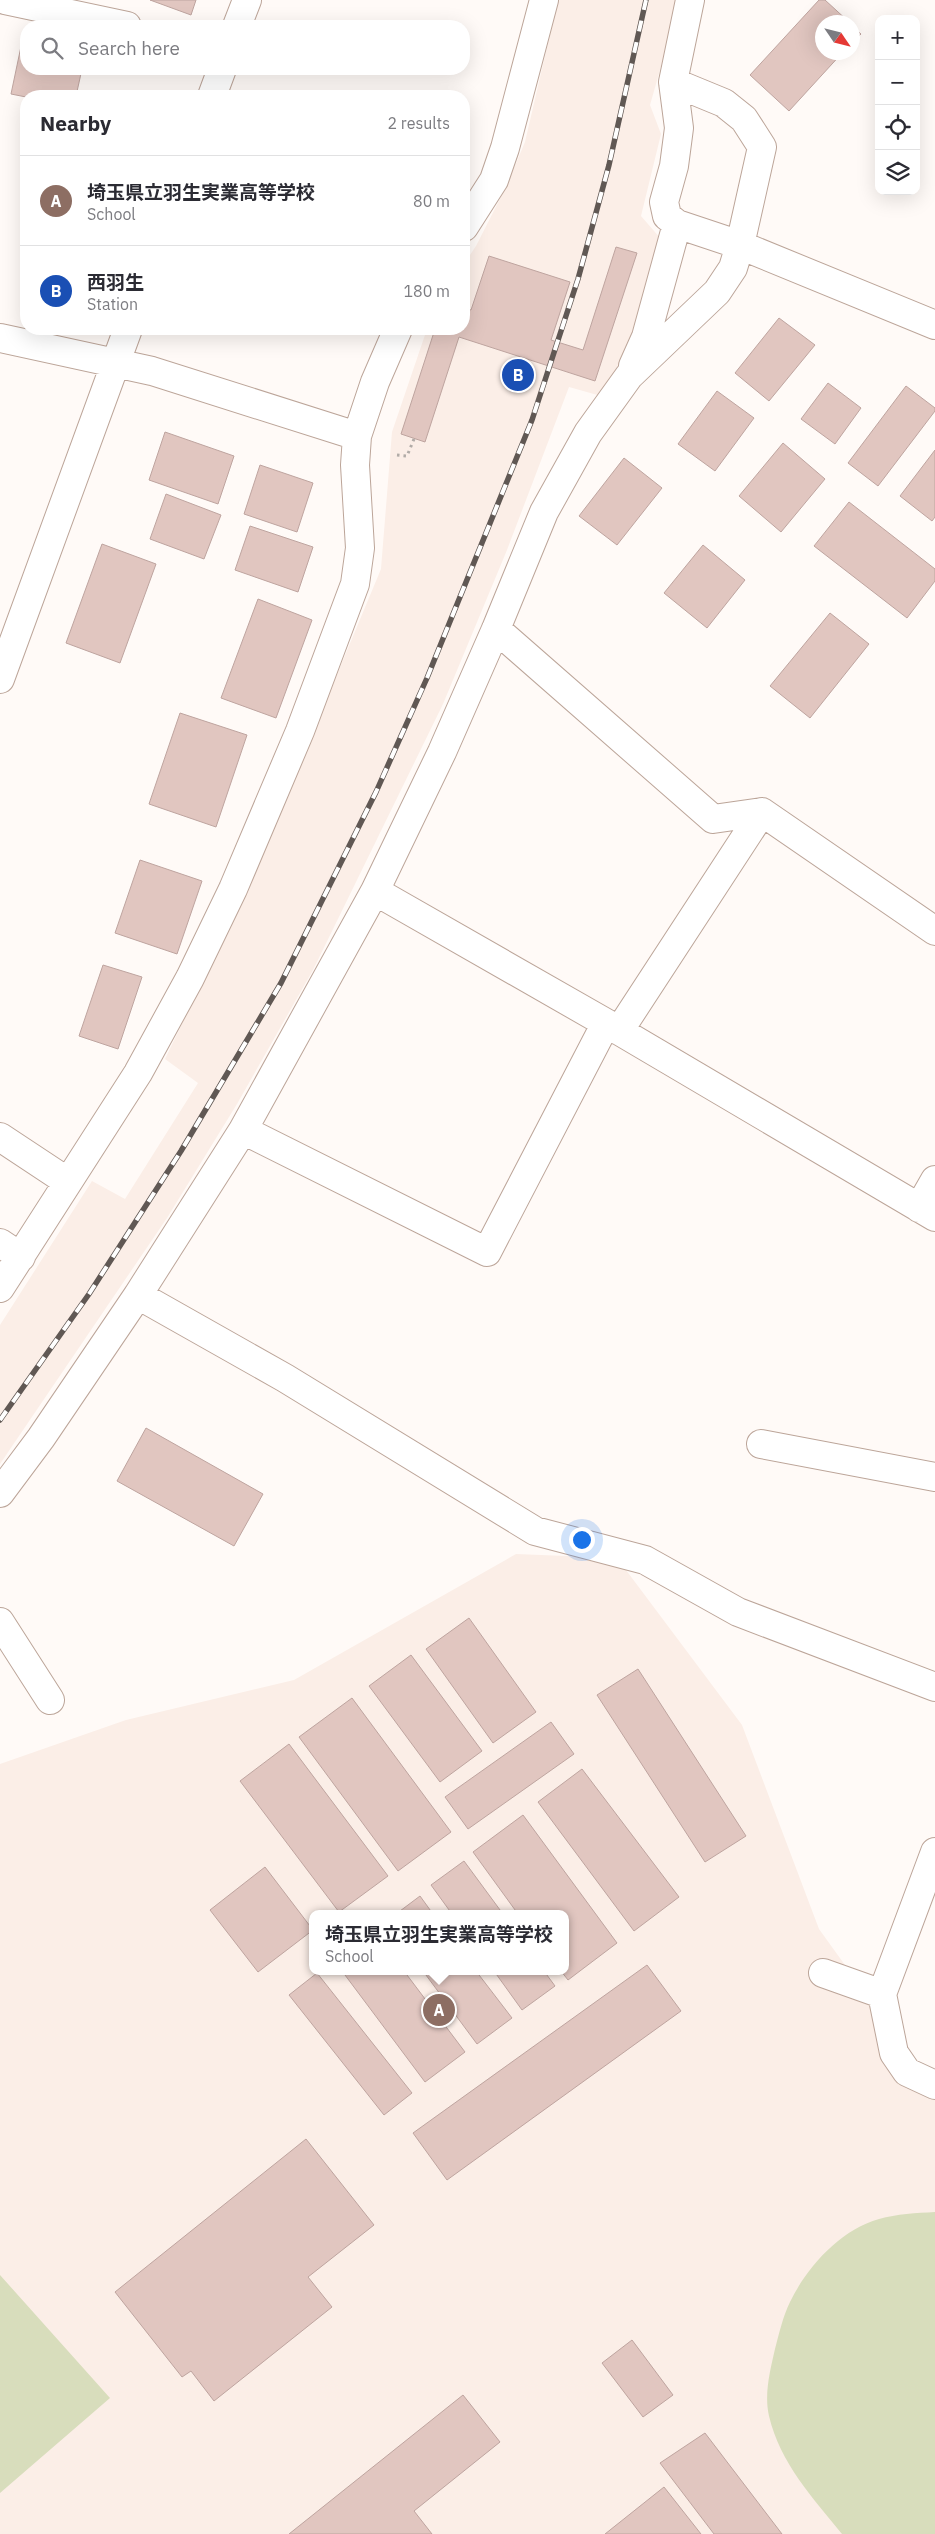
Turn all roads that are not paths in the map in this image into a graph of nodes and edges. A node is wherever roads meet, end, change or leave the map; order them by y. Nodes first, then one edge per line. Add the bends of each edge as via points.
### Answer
1 (5, 0) edge
2 (247, 0) edge
3 (544, 0) edge
4 (690, 0) edge
5 (99, 20) edge
6 (239, 20) edge
7 (220, 75) edge
8 (673, 82) junction
9 (214, 90) edge
10 (470, 218) edge
11 (677, 224) junction
12 (740, 245) junction
13 (935, 325) edge
14 (126, 335) edge
15 (395, 335) edge
16 (0, 338) edge
17 (116, 364) junction
18 (629, 376) junction
19 (356, 436) junction
20 (496, 629) junction
21 (0, 679) edge
22 (762, 812) junction
23 (375, 892) junction
24 (935, 931) edge
25 (613, 1027) junction
26 (243, 1130) junction
27 (0, 1137) edge
28 (935, 1180) edge
29 (68, 1182) junction
30 (927, 1212) edge
31 (11, 1250) edge
32 (0, 1288) edge
33 (138, 1295) junction
34 (762, 1444) dead end
35 (935, 1477) edge
36 (0, 1493) edge
37 (0, 1622) edge
38 (935, 1687) edge
39 (50, 1700) dead end
40 (935, 1852) edge
41 (823, 1973) dead end
42 (882, 1994) junction
43 (935, 2085) edge

1 - 5 street
2 - 6 street
3 - 10 street via 505,148 494,180
4 - 8 street
7 - 9 street
8 - 11 street via 679,128 674,166 664,202 667,216
8 - 12 street via 724,103 744,119 762,147
11 - 12 street
11 - 18 street via 646,337
12 - 13 street
12 - 18 street via 733,268 717,292
14 - 17 street
15 - 19 street
16 - 17 street
17 - 19 street via 152,371
17 - 21 street
18 - 20 street via 588,434 544,512
19 - 29 street via 360,548 355,584 304,722 233,889 190,978 138,1073
20 - 22 street via 713,819
20 - 23 street
22 - 24 street
22 - 25 street
23 - 25 street
23 - 26 street
25 - 26 street via 487,1252
25 - 30 street
26 - 33 street
27 - 29 street
28 - 30 street
29 - 31 street
31 - 32 street
33 - 36 street
33 - 38 street via 285,1378 535,1531 645,1560 738,1612
34 - 35 street
37 - 39 street
40 - 42 street
41 - 42 street
42 - 43 street via 894,2053 907,2072

